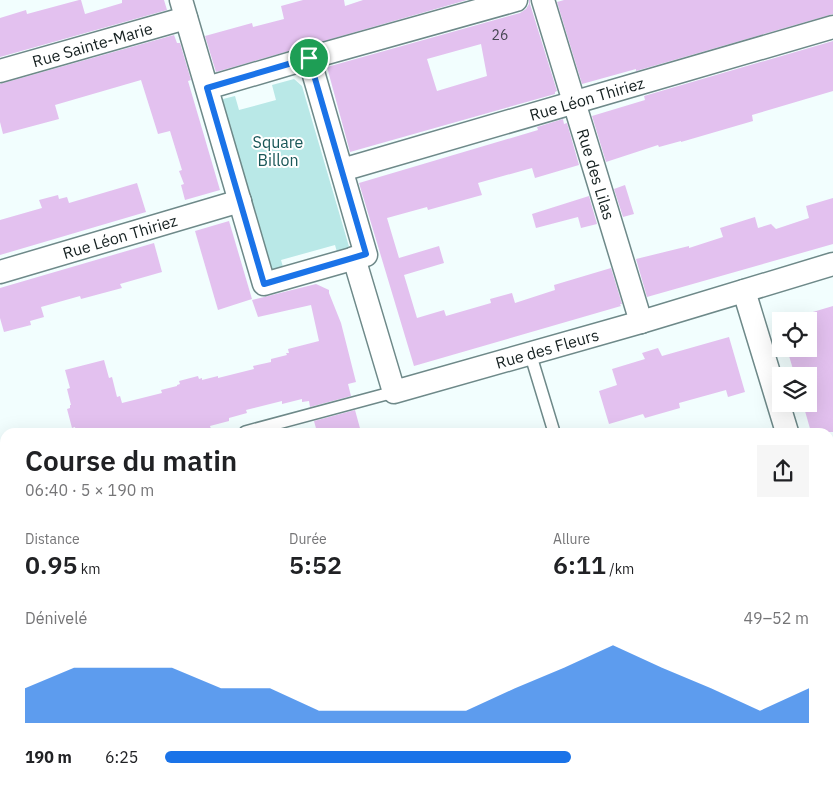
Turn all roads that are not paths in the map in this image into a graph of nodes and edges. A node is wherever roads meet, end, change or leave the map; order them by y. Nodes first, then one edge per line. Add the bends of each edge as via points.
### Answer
1 (516, 0) edge
2 (543, 0) edge
3 (183, 9) edge
4 (833, 28) edge
5 (309, 58) junction
6 (0, 71) edge
7 (207, 88) junction
8 (574, 102) junction
9 (342, 170) junction
10 (240, 201) junction
11 (354, 258) junction
12 (833, 264) edge
13 (0, 272) edge
14 (744, 291) junction
15 (641, 322) junction
16 (530, 353) junction
17 (394, 392) junction
18 (259, 428) edge
19 (553, 428) edge
20 (786, 428) edge

1 - 5 street
2 - 8 street, Rue des Lilas
3 - 6 street, Rue Sainte-Marie
3 - 7 street
4 - 8 street, Rue Léon Thiriez
5 - 7 street
5 - 9 street
7 - 10 street
8 - 9 street, Rue Léon Thiriez
8 - 15 street, Rue des Lilas
9 - 11 street via 366,254
10 - 11 street via 264,284
10 - 13 street, Rue Léon Thiriez
11 - 17 street
12 - 14 street, Rue des Fleurs
14 - 15 street, Rue des Fleurs
14 - 20 street
15 - 16 street, Rue des Fleurs
16 - 17 street, Rue des Fleurs
16 - 19 lane
17 - 18 lane

